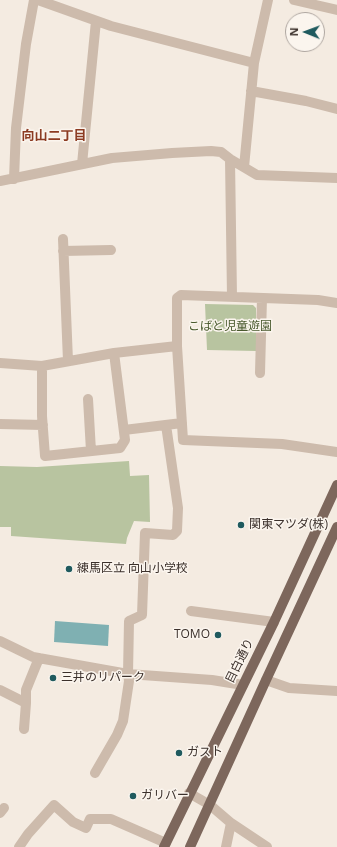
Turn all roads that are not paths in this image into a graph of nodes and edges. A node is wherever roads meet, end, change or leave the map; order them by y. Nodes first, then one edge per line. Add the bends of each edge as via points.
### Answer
1 (34, 0) edge
2 (38, 0) edge
3 (70, 0) edge
4 (268, 0) edge
5 (294, 0) edge
6 (66, 10) junction
7 (337, 10) edge
8 (96, 21) junction
9 (254, 63) junction
10 (250, 91) junction
11 (337, 109) edge
12 (230, 159) junction
13 (82, 164) junction
14 (244, 168) junction
15 (337, 178) edge
16 (14, 179) junction
17 (0, 181) edge
18 (63, 239) dead end
19 (111, 250) dead end
20 (63, 251) junction
21 (232, 297) junction
22 (262, 298) junction
23 (337, 303) edge
24 (177, 346) junction
25 (114, 353) junction
26 (68, 362) junction
27 (0, 363) edge
28 (42, 366) junction
29 (260, 373) dead end
30 (88, 399) dead end
31 (182, 423) junction
32 (0, 424) edge
33 (42, 425) junction
34 (166, 425) junction
35 (124, 430) junction
36 (91, 451) junction
37 (337, 452) edge
38 (337, 484) edge
39 (337, 527) edge
40 (192, 611) dead end
41 (274, 622) junction
42 (0, 641) edge
43 (39, 658) junction
44 (128, 674) junction
45 (266, 680) junction
46 (243, 685) junction
47 (0, 690) edge
48 (337, 691) edge
49 (26, 703) junction
50 (24, 729) dead end
51 (95, 773) dead end
52 (189, 794) junction
53 (210, 805) junction
54 (231, 823) junction
55 (165, 845) edge
56 (19, 847) edge
57 (190, 847) edge
58 (226, 847) edge
59 (267, 847) edge

1 - 16 street via 16,128
2 - 6 street
3 - 6 street
4 - 9 street
5 - 7 street
6 - 8 street
8 - 9 street
8 - 13 street
9 - 10 street
10 - 11 street
10 - 14 street
12 - 13 street via 221,152 211,151 112,158
12 - 14 street
12 - 21 street
13 - 16 street
14 - 15 street via 257,175
16 - 17 street
18 - 20 street
19 - 20 street
20 - 26 street
21 - 22 street
21 - 24 street via 180,295 177,298
22 - 23 street
22 - 29 street
24 - 25 street
24 - 31 street
25 - 26 street
25 - 35 street
26 - 28 street
27 - 28 street
28 - 33 street
30 - 36 street
31 - 34 street
31 - 37 street via 183,440 282,444
32 - 33 street
33 - 36 street via 45,456
34 - 35 street
34 - 44 street via 178,508 177,531 173,535 145,533 142,615 129,621
35 - 36 street via 125,440 120,448
38 - 41 main road, 目白通り
39 - 45 main road
40 - 41 street
41 - 46 main road, 目白通り
42 - 43 street
43 - 44 street
43 - 49 street via 26,690
44 - 46 street via 212,680
44 - 51 street via 123,721
45 - 48 street via 289,688
45 - 53 main road
46 - 52 main road, 目白通り
47 - 49 street
49 - 50 street
52 - 53 street
52 - 55 main road, 目白通り
53 - 54 street
53 - 57 main road
54 - 58 street
54 - 59 street
55 - 56 street via 111,819 90,819 86,828 73,822 54,804

